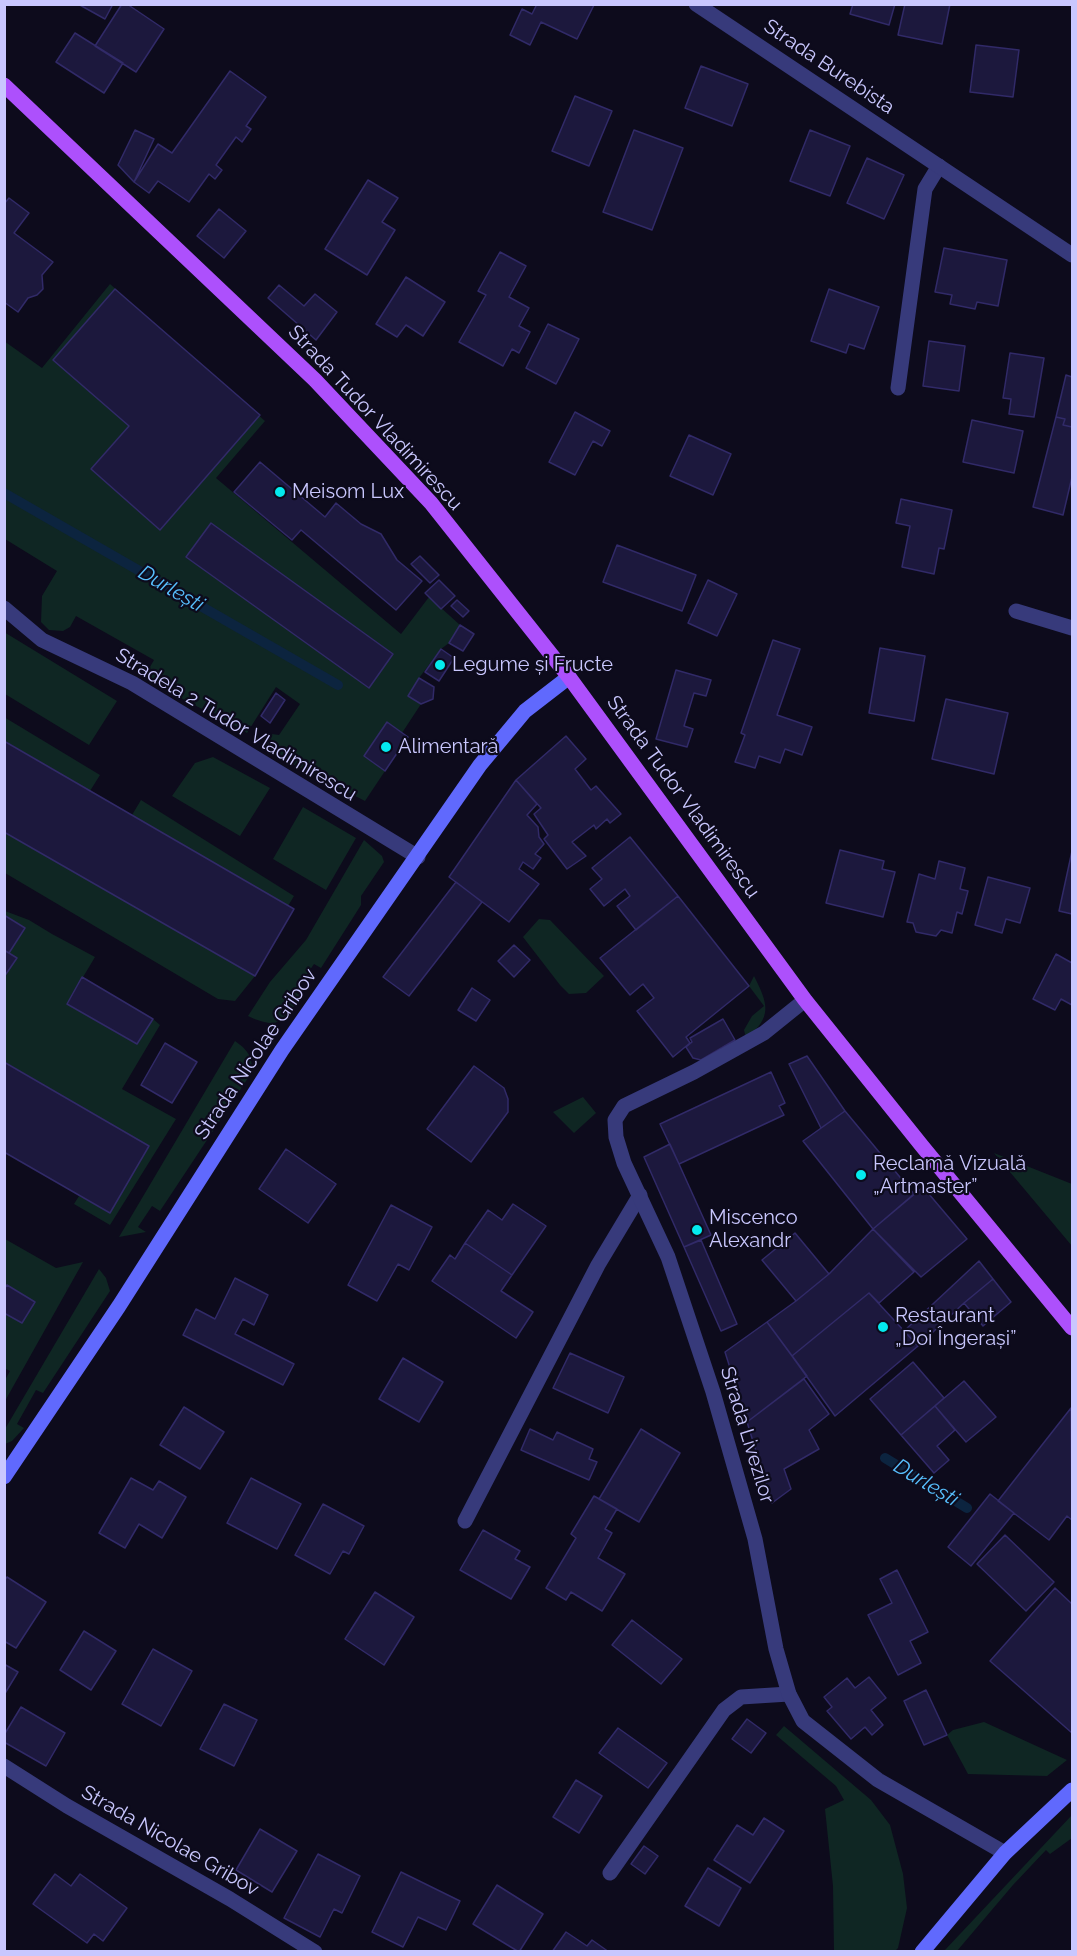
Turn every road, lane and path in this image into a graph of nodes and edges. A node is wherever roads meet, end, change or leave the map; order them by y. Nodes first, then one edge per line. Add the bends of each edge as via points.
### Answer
1 (696, 4) edge
2 (4, 86) edge
3 (939, 166) junction
4 (1072, 255) edge
5 (898, 388) dead end
6 (4, 608) edge
7 (1016, 611) dead end
8 (1072, 628) edge
9 (569, 677) junction
10 (418, 857) junction
11 (805, 1000) junction
12 (640, 1195) junction
13 (1072, 1328) edge
14 (4, 1477) edge
15 (465, 1521) dead end
16 (789, 1694) junction
17 (4, 1766) edge
18 (1072, 1790) edge
19 (1005, 1853) junction
20 (610, 1873) dead end
21 (315, 1952) edge
22 (922, 1952) edge

1 - 3 street, Strada Burebista
2 - 9 main road, Strada Tudor Vladimirescu via 315,380 431,503
3 - 4 street, Strada Burebista
3 - 5 street via 925,189
6 - 10 street, Stradela 2 Tudor Vladimirescu via 42,640 132,683
7 - 8 street
9 - 10 street, Strada Nicolae Gribov via 525,711 480,765
9 - 11 main road, Strada Tudor Vladimirescu
10 - 14 street, Strada Nicolae Gribov via 282,1050
11 - 12 street, Strada Livezilor via 764,1033 624,1106 615,1120 616,1137
11 - 13 main road, Strada Tudor Vladimirescu
12 - 15 street via 598,1265
12 - 16 street, Strada Livezilor via 668,1257 713,1392 756,1539 776,1649
16 - 19 street, Strada Livezilor via 803,1720 878,1780
16 - 20 street via 741,1697 724,1710
17 - 21 street, Strada Nicolae Gribov
18 - 19 street
19 - 22 street

